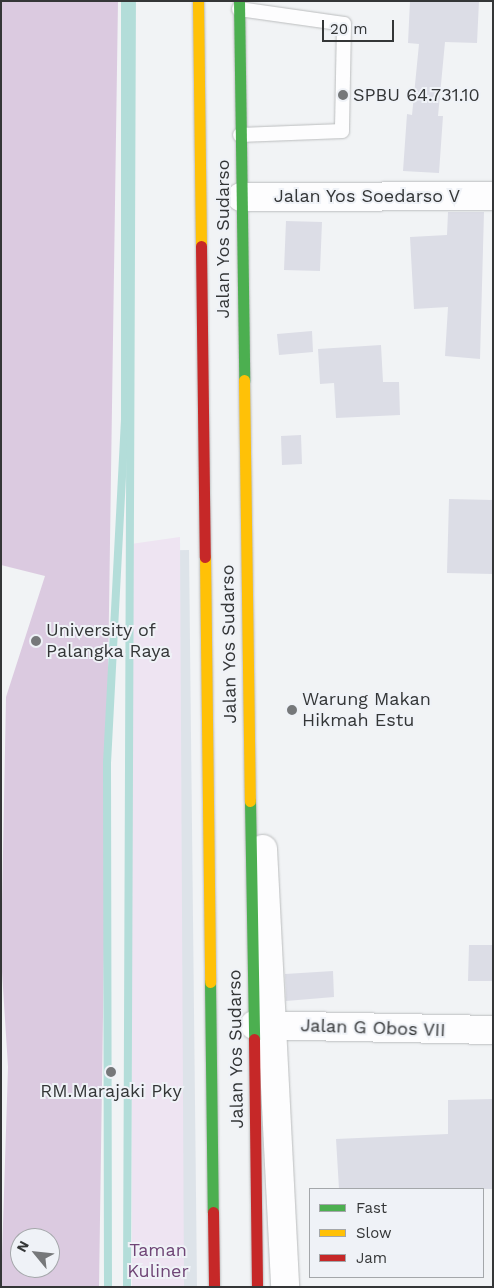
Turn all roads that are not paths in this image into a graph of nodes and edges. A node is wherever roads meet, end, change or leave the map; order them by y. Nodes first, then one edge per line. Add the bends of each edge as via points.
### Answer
1 (198, 1) edge
2 (239, 5) edge
3 (240, 135) junction
4 (493, 196) edge
5 (241, 197) junction
6 (242, 424) junction
7 (201, 513) junction
8 (217, 513) dead end
9 (254, 1025) junction
10 (493, 1030) edge
11 (214, 1287) edge
12 (257, 1287) edge
13 (286, 1287) edge

1 - 7 main road, Jalan Yos Sudarso
2 - 3 main road, Jalan Yos Sudarso
2 - 3 lane via 344,24 342,131
3 - 5 main road, Jalan Yos Sudarso
4 - 5 street, Jalan Yos Soedarso V
5 - 6 main road, Jalan Yos Sudarso
6 - 9 main road, Jalan Yos Sudarso via 239,514
6 - 13 street
7 - 8 main road
7 - 11 main road, Jalan Yos Sudarso
9 - 10 street, Jalan G Obos VII
9 - 12 main road, Jalan Yos Sudarso

